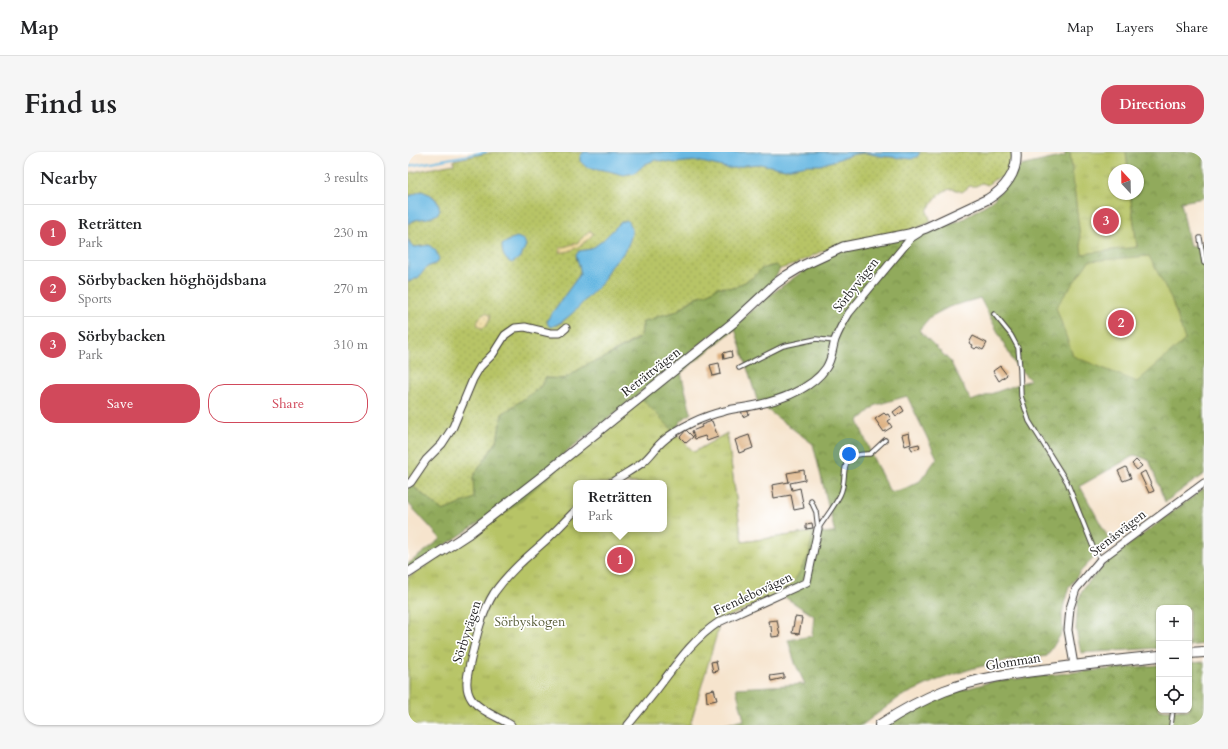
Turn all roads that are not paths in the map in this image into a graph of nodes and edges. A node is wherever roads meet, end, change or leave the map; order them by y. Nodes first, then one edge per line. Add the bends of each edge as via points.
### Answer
1 (1016, 152) edge
2 (926, 228) junction
3 (1200, 238) dead end
4 (1204, 263) edge
5 (994, 314) dead end
6 (566, 328) dead end
7 (835, 341) junction
8 (739, 368) dead end
9 (885, 440) dead end
10 (616, 480) edge
11 (1204, 483) edge
12 (408, 484) edge
13 (811, 501) dead end
14 (573, 513) edge
15 (818, 529) junction
16 (1101, 559) junction
17 (408, 572) edge
18 (1204, 652) edge
19 (1192, 653) edge
20 (1156, 656) edge
21 (1074, 665) junction
22 (1173, 713) edge
23 (511, 725) edge
24 (628, 725) edge
25 (880, 725) edge
26 (1172, 725) edge

1 - 2 street, Sörbyvägen via 1011,177 998,193
2 - 7 street, Sörbyvägen via 911,238 857,303 843,323
2 - 17 street, Reträttvägen via 896,238 843,247 786,276 734,322 468,534
3 - 4 lane
5 - 16 lane via 1018,348 1021,396 1029,422 1067,482 1095,552
6 - 12 street via 560,333 550,333 525,327 514,328 505,335 476,373 453,427 442,444
7 - 8 lane via 816,339 783,346
7 - 10 street, Sörbyvägen via 833,354 826,369 813,381 769,402 725,411 684,428 664,440 643,462
9 - 15 lane via 870,454 858,454 849,458 845,465 841,494
11 - 16 street, Stenåsvägen
13 - 15 lane via 816,512
14 - 23 street, Sörbyvägen via 494,593 479,631 466,679 471,699 480,709
15 - 24 street, Frendebovägen via 807,582 708,629 694,641
16 - 21 street, Stenåsvägen via 1076,589 1070,608 1068,630
18 - 19 main road
20 - 21 main road, Glomman
21 - 25 main road, Glomman via 1016,673 945,690 924,699
22 - 26 lane

